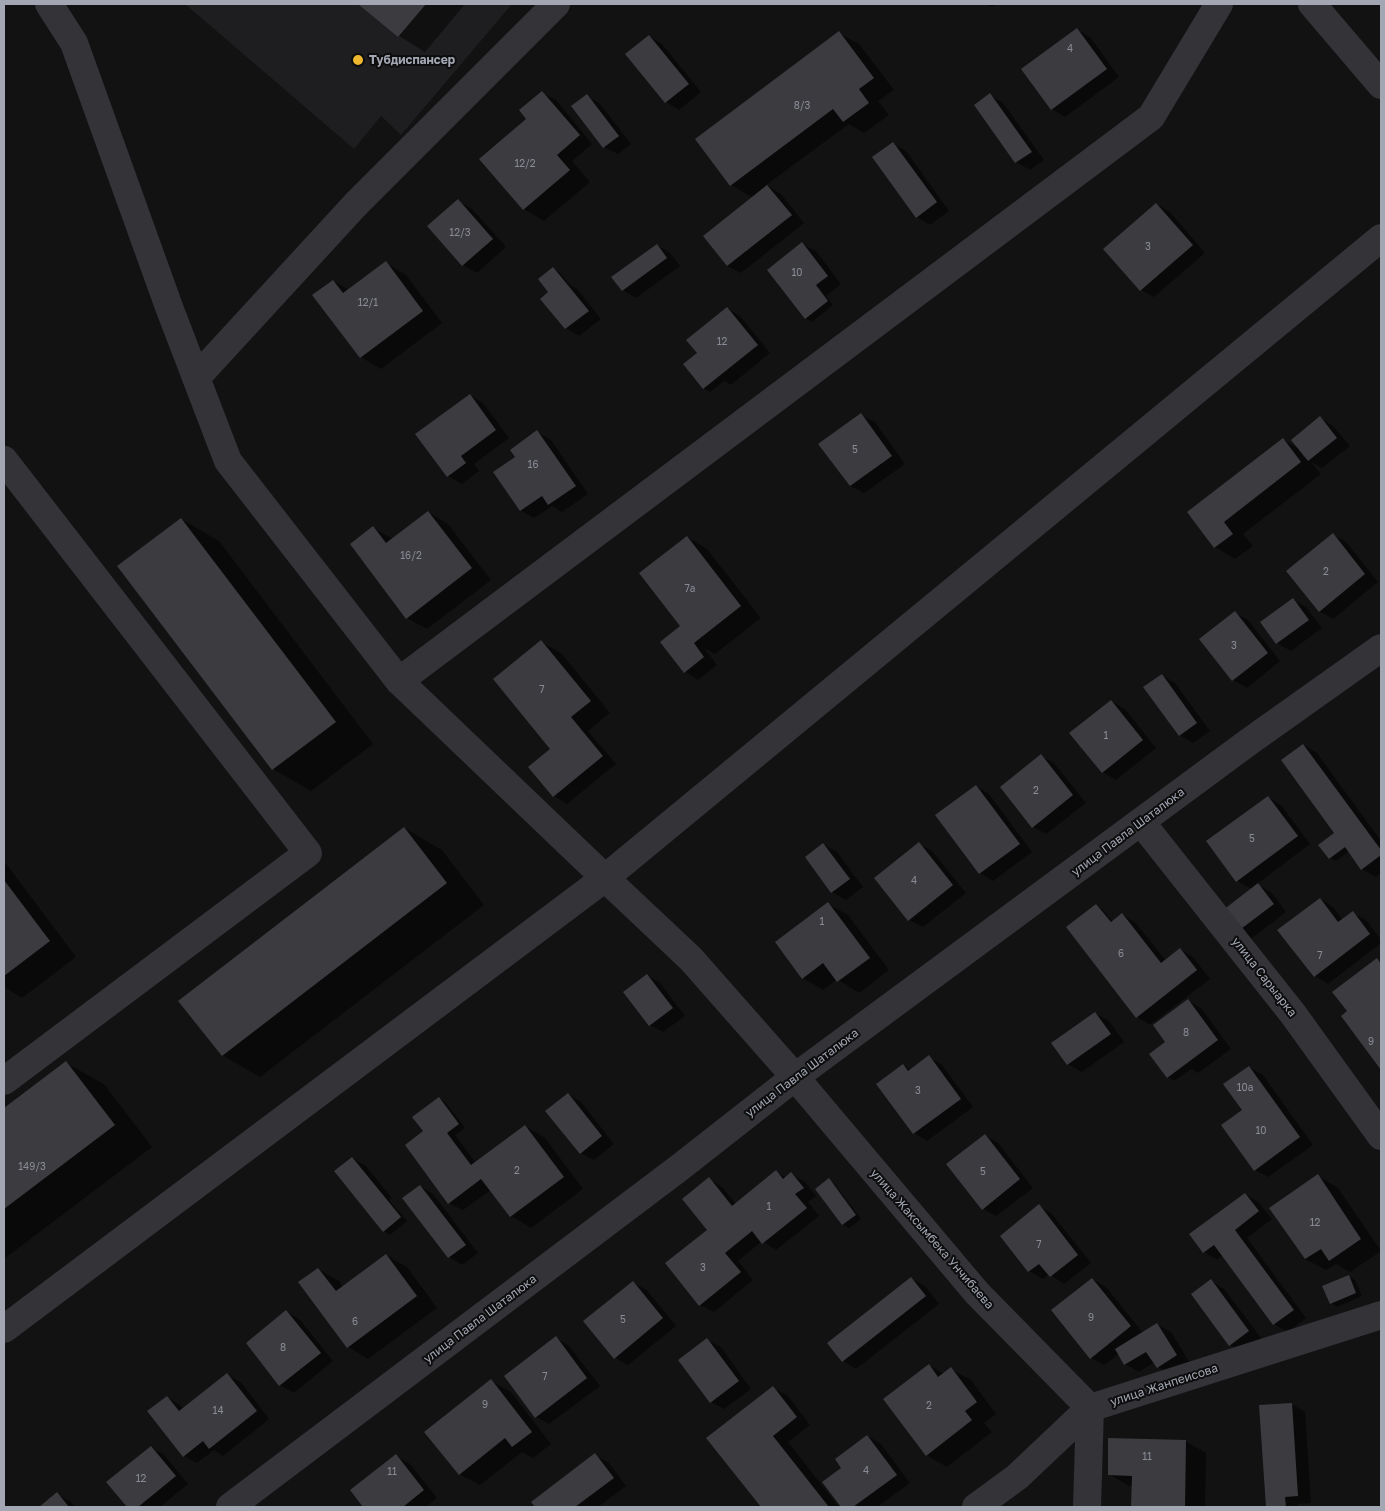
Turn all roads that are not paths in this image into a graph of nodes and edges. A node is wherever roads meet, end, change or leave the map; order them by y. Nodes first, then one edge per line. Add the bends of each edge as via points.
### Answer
1 (49, 4) edge
2 (556, 4) edge
3 (1219, 4) edge
4 (1312, 4) edge
5 (1381, 85) edge
6 (1381, 238) edge
7 (196, 378) junction
8 (4, 460) edge
9 (1381, 648) edge
10 (400, 681) junction
11 (1142, 822) junction
12 (604, 878) junction
13 (7, 1072) edge
14 (795, 1077) junction
15 (1381, 1136) edge
16 (1381, 1315) edge
17 (4, 1329) edge
18 (1090, 1408) junction
19 (230, 1507) edge
20 (976, 1507) edge
21 (1087, 1507) edge

1 - 7 street, улица Жаксымбека Унчибаева via 74,43
2 - 7 street via 356,204
3 - 10 street via 1151,117
4 - 5 street
6 - 12 street
7 - 10 street, улица Жаксымбека Унчибаева via 228,461
8 - 13 street via 308,853
9 - 11 street, улица Павла Шаталюка via 1250,740
10 - 12 street, улица Жаксымбека Унчибаева
11 - 14 street, улица Павла Шаталюка
11 - 15 street, улица Сарыарка via 1293,1014
12 - 14 street, улица Жаксымбека Унчибаева via 691,959
12 - 17 street
14 - 18 street, улица Жаксымбека Унчибаева via 976,1293
14 - 19 street, улица Павла Шаталюка
16 - 18 street, улица Жанпеисова
18 - 20 street, улица Жанпеисова via 1017,1477
18 - 21 street

